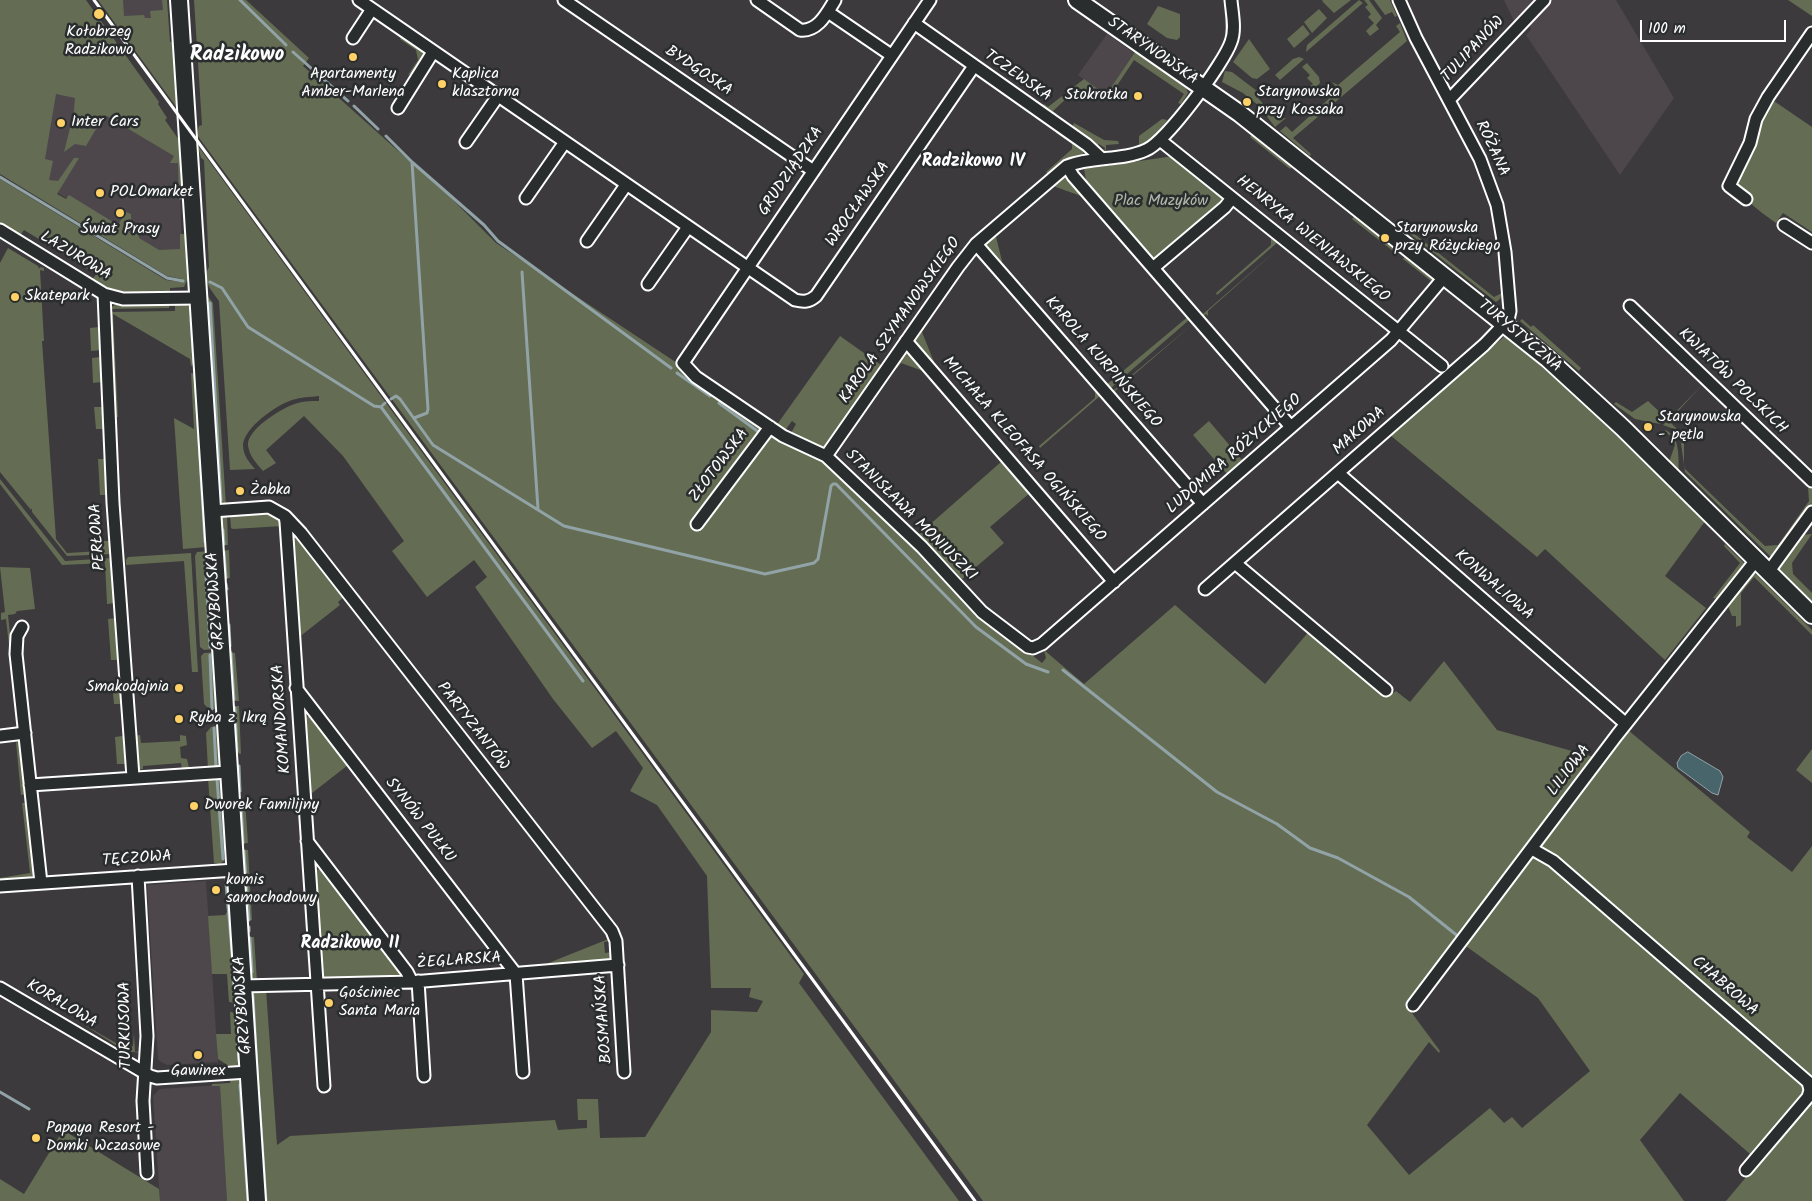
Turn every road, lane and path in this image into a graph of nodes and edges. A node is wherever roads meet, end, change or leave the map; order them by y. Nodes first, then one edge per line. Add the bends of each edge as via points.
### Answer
1 (179, 0) edge
2 (359, 0) edge
3 (564, 0) edge
4 (757, 0) edge
5 (835, 0) edge
6 (930, 0) edge
7 (1077, 0) edge
8 (1231, 0) edge
9 (1399, 0) edge
10 (1544, 0) edge
11 (372, 9) junction
12 (828, 12) junction
13 (914, 23) junction
14 (1812, 33) edge
15 (352, 38) dead end
16 (434, 52) junction
17 (891, 55) junction
18 (974, 66) junction
19 (1203, 87) junction
20 (498, 96) junction
21 (1449, 100) junction
22 (398, 108) dead end
23 (1160, 140) junction
24 (466, 142) dead end
25 (564, 142) junction
26 (1101, 158) junction
27 (1067, 166) junction
28 (812, 170) junction
29 (626, 185) junction
30 (526, 198) dead end
31 (1232, 198) junction
32 (1746, 199) dead end
33 (1784, 225) dead end
34 (688, 227) junction
35 (0, 230) edge
36 (587, 241) dead end
37 (1812, 243) edge
38 (976, 244) junction
39 (747, 268) junction
40 (1154, 268) junction
41 (1445, 276) junction
42 (648, 284) dead end
43 (104, 294) junction
44 (198, 298) junction
45 (1630, 306) dead end
46 (1505, 324) junction
47 (1400, 331) junction
48 (906, 341) junction
49 (683, 363) joint
50 (1442, 366) dead end
51 (770, 427) junction
52 (1291, 427) junction
53 (826, 456) junction
54 (1338, 473) junction
55 (1812, 481) edge
56 (1203, 504) junction
57 (212, 511) junction
58 (1812, 512) edge
59 (285, 516) junction
60 (697, 524) dead end
61 (1757, 559) junction
62 (1236, 562) junction
63 (1769, 571) junction
64 (1114, 582) junction
65 (1205, 589) dead end
66 (1812, 615) edge
67 (22, 627) dead end
68 (1036, 647) joint
69 (296, 688) junction
70 (1386, 690) dead end
71 (1626, 724) junction
72 (25, 734) junction
73 (0, 736) edge
74 (228, 772) junction
75 (133, 777) junction
76 (30, 786) junction
77 (307, 841) junction
78 (1532, 849) junction
79 (235, 870) junction
80 (138, 876) junction
81 (41, 883) junction
82 (0, 886) edge
83 (618, 965) junction
84 (516, 974) junction
85 (415, 982) junction
86 (316, 984) junction
87 (242, 986) junction
88 (0, 988) edge
89 (1413, 1005) dead end
90 (248, 1072) junction
91 (524, 1072) dead end
92 (624, 1072) dead end
93 (144, 1073) junction
94 (424, 1076) dead end
95 (324, 1086) dead end
96 (1746, 1170) dead end
97 (147, 1173) dead end
98 (257, 1201) edge

1 - 44 street, GRZYBOWSKA
2 - 11 street
3 - 28 street, BYDGOSKA
4 - 12 street via 800,30 813,29
5 - 12 street
6 - 13 street, GRUDZIĄDZKA
7 - 19 street, STARYNOWSKA
8 - 19 street, KAROLA SZYMANOWSKIEGO via 1232,40
9 - 21 street, RÓŻANA
10 - 21 street, TULIPANÓW
11 - 15 street
11 - 16 street
12 - 17 street
13 - 17 street, GRUDZIĄDZKA
13 - 18 street, TCZEWSKA
14 - 32 street via 1756,119 1750,143 1729,186
16 - 20 street
16 - 22 street
17 - 28 street, GRUDZIĄDZKA
18 - 26 street, TCZEWSKA
18 - 39 street, WROCŁAWSKA via 811,300 795,300
19 - 23 street, KAROLA SZYMANOWSKIEGO
19 - 41 street, TURYSTYCZNA
20 - 24 street
20 - 25 street
21 - 46 street, RÓŻANA via 1487,173 1496,204 1505,252 1510,311
23 - 26 street, KAROLA SZYMANOWSKIEGO via 1140,153
23 - 31 street, HENRYKA WIENIAWSKIEGO
25 - 29 street
25 - 30 street
26 - 27 street, KAROLA SZYMANOWSKIEGO
27 - 38 street, KAROLA SZYMANOWSKIEGO
27 - 40 street
28 - 39 street, GRUDZIĄDZKA
29 - 34 street
29 - 36 street
31 - 40 street
31 - 47 street, HENRYKA WIENIAWSKIEGO
33 - 37 street
34 - 39 street
34 - 42 street
35 - 43 street, LAZUROWA
38 - 48 street, KAROLA SZYMANOWSKIEGO
38 - 56 street, KAROLA KURPIŃSKIEGO
39 - 49 street, GRUDZIĄDZKA
40 - 52 street
41 - 46 street, TURYSTYCZNA
41 - 47 street, LUDOMIRA RÓŻYCKIEGO
43 - 44 street, LAZUROWA via 123,299
43 - 75 street, PERŁOWA via 114,512
44 - 57 street, GRZYBOWSKA
45 - 55 street, KWIATÓW POLSKICH
46 - 54 street, MAKOWA
46 - 61 street, TURYSTYCZNA via 1595,402
47 - 50 street, HENRYKA WIENIAWSKIEGO
47 - 52 street, LUDOMIRA RÓŻYCKIEGO
48 - 53 street, KAROLA SZYMANOWSKIEGO
48 - 64 street, MICHAŁA KLEOFASA OGIŃSKIEGO
49 - 51 street, STANISŁAWA MONIUSZKI via 696,377
51 - 53 street, STANISŁAWA MONIUSZKI via 796,444
51 - 60 street, ZŁOTOWSKA
52 - 56 street, LUDOMIRA RÓŻYCKIEGO
53 - 68 street, STANISŁAWA MONIUSZKI via 916,542 982,612 1028,647
54 - 62 street, MAKOWA
54 - 71 street, KONWALIOWA
56 - 64 street, LUDOMIRA RÓŻYCKIEGO
57 - 59 street via 269,507
57 - 74 street, GRZYBOWSKA
58 - 63 street
59 - 69 street, KOMANDORSKA
59 - 83 street, PARTYZANTÓW via 612,931
61 - 63 street, TURYSTYCZNA
61 - 71 street, LILIOWA
62 - 65 street, MAKOWA
62 - 70 street
63 - 66 street, TURYSTYCZNA
64 - 68 street, LUDOMIRA RÓŻYCKIEGO
67 - 72 street via 17,636 16,654
69 - 77 street, KOMANDORSKA
69 - 84 street, SYNÓW PUŁKU
71 - 78 street, LILIOWA
72 - 73 street
72 - 76 street
74 - 75 street
74 - 79 street, GRZYBOWSKA
75 - 76 street via 128,780
76 - 81 street
77 - 85 street
77 - 86 street, KOMANDORSKA
78 - 89 street, LILIOWA
78 - 96 street, CHABROWA via 1553,861 1808,1082 1808,1097
79 - 80 street, TĘCZOWA
79 - 87 street, GRZYBOWSKA
80 - 81 street, TĘCZOWA
80 - 93 street, TURKUSOWA via 147,1036
81 - 82 street, TĘCZOWA
83 - 84 street, ŻEGLARSKA
83 - 92 street, BOSMAŃSKA
84 - 85 street, ŻEGLARSKA
84 - 91 street
85 - 86 street, ŻEGLARSKA
85 - 94 street
86 - 87 street, ŻEGLARSKA
86 - 95 street, KOMANDORSKA
87 - 90 street, GRZYBOWSKA
88 - 93 street, KORALOWA
90 - 93 street, KORALOWA via 157,1078
90 - 98 street, GRZYBOWSKA
93 - 97 street, TURKUSOWA

